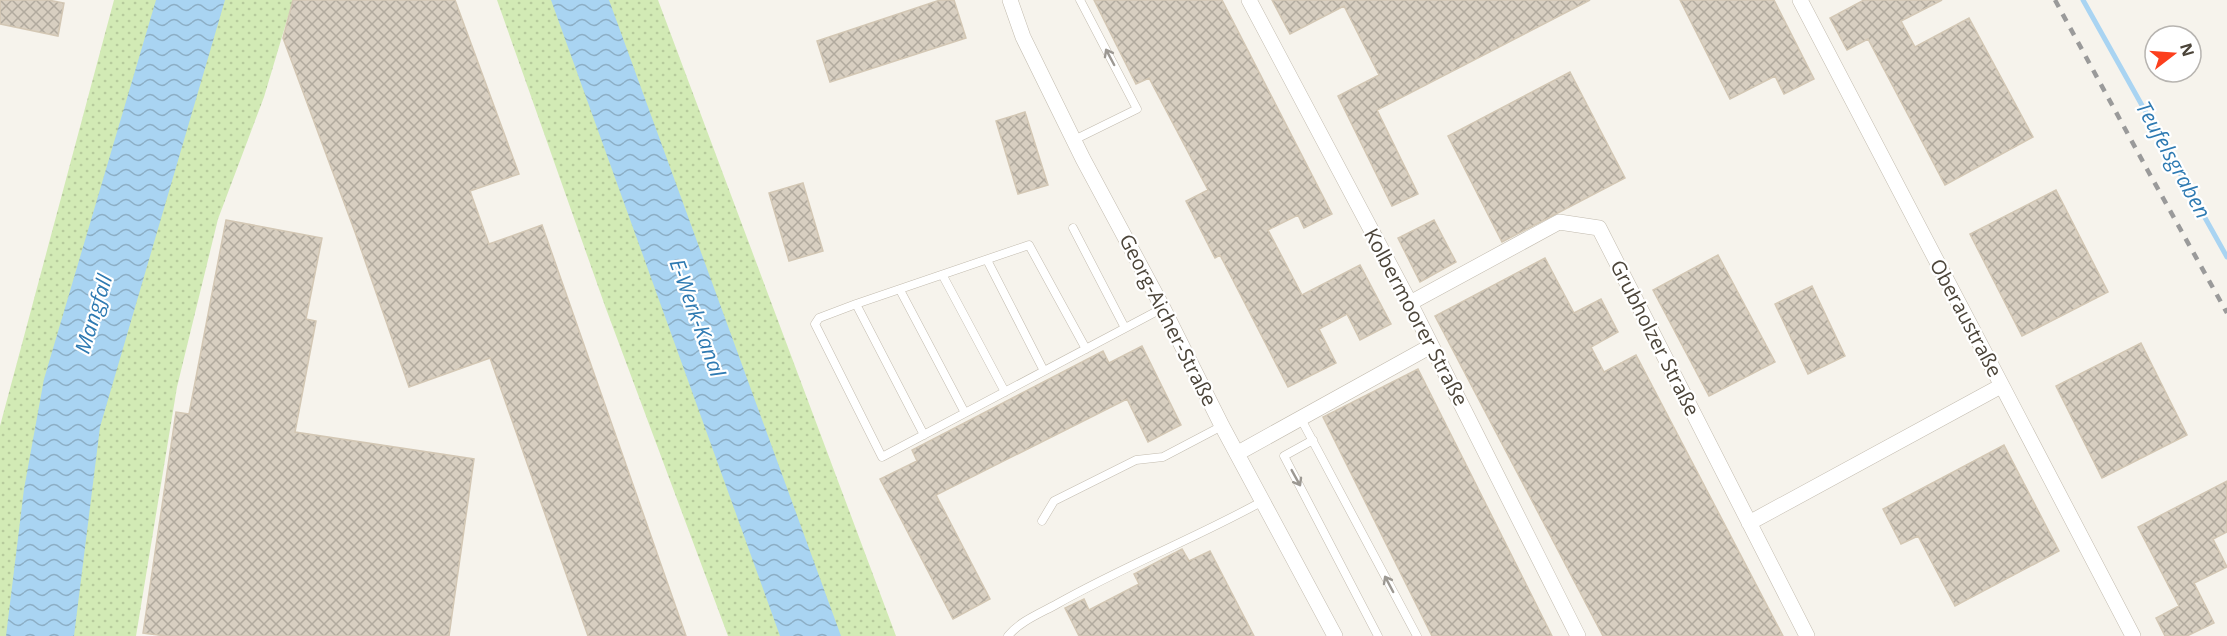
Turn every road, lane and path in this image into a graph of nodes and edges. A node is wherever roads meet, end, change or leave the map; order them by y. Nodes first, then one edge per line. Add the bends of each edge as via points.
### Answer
1 (1010, 0) edge
2 (1080, 0) edge
3 (1249, 0) edge
4 (1800, 0) edge
5 (1074, 140) junction
6 (1072, 228) dead end
7 (987, 260) junction
8 (943, 276) junction
9 (900, 290) junction
10 (1410, 303) junction
11 (856, 304) junction
12 (1163, 308) junction
13 (1125, 328) junction
14 (1431, 346) junction
15 (1086, 349) junction
16 (1044, 371) junction
17 (2001, 386) junction
18 (1005, 392) junction
19 (965, 413) junction
20 (1301, 419) junction
21 (1222, 426) junction
22 (924, 435) junction
23 (1313, 440) junction
24 (1238, 453) junction
25 (1263, 501) junction
26 (1042, 521) dead end
27 (1749, 523) junction
28 (1008, 636) edge
29 (1335, 636) edge
30 (1378, 636) edge
31 (1417, 636) edge
32 (1578, 636) edge
33 (1807, 636) edge
34 (2133, 636) edge

1 - 5 street, Georg-Aicher-Straße via 1023,37
5 -> 2 lane via 1137,109
3 - 10 street, Kolbermoorer Straße
4 - 17 street, Oberaustraße
5 - 12 street, Georg-Aicher-Straße
6 - 13 lane
7 - 8 lane
7 - 15 lane via 1029,245
7 - 16 lane
8 - 9 lane
8 - 18 lane
9 - 11 lane
9 - 19 lane
10 - 14 street, Kolbermoorer Straße
10 - 27 street, Grubholzer Straße via 1560,222 1599,228
11 - 22 lane
11 - 22 lane via 819,318 816,324 882,458
12 - 13 lane
12 - 21 street, Georg-Aicher-Straße
13 - 15 lane
14 - 20 street
14 - 32 street, Kolbermoorer Straße
15 - 16 lane
16 - 18 lane
17 - 27 street
17 - 34 street, Oberaustraße
18 - 19 lane
19 - 22 lane
20 - 23 lane
20 - 24 street
21 - 24 street, Georg-Aicher-Straße
21 - 26 lane via 1162,457 1136,460 1054,501
23 -> 30 lane via 1284,456
31 -> 23 lane
24 - 25 street, Georg-Aicher-Straße
25 - 28 lane via 1067,598 1014,628
25 - 29 street, Georg-Aicher-Straße
27 - 33 street, Grubholzer Straße

